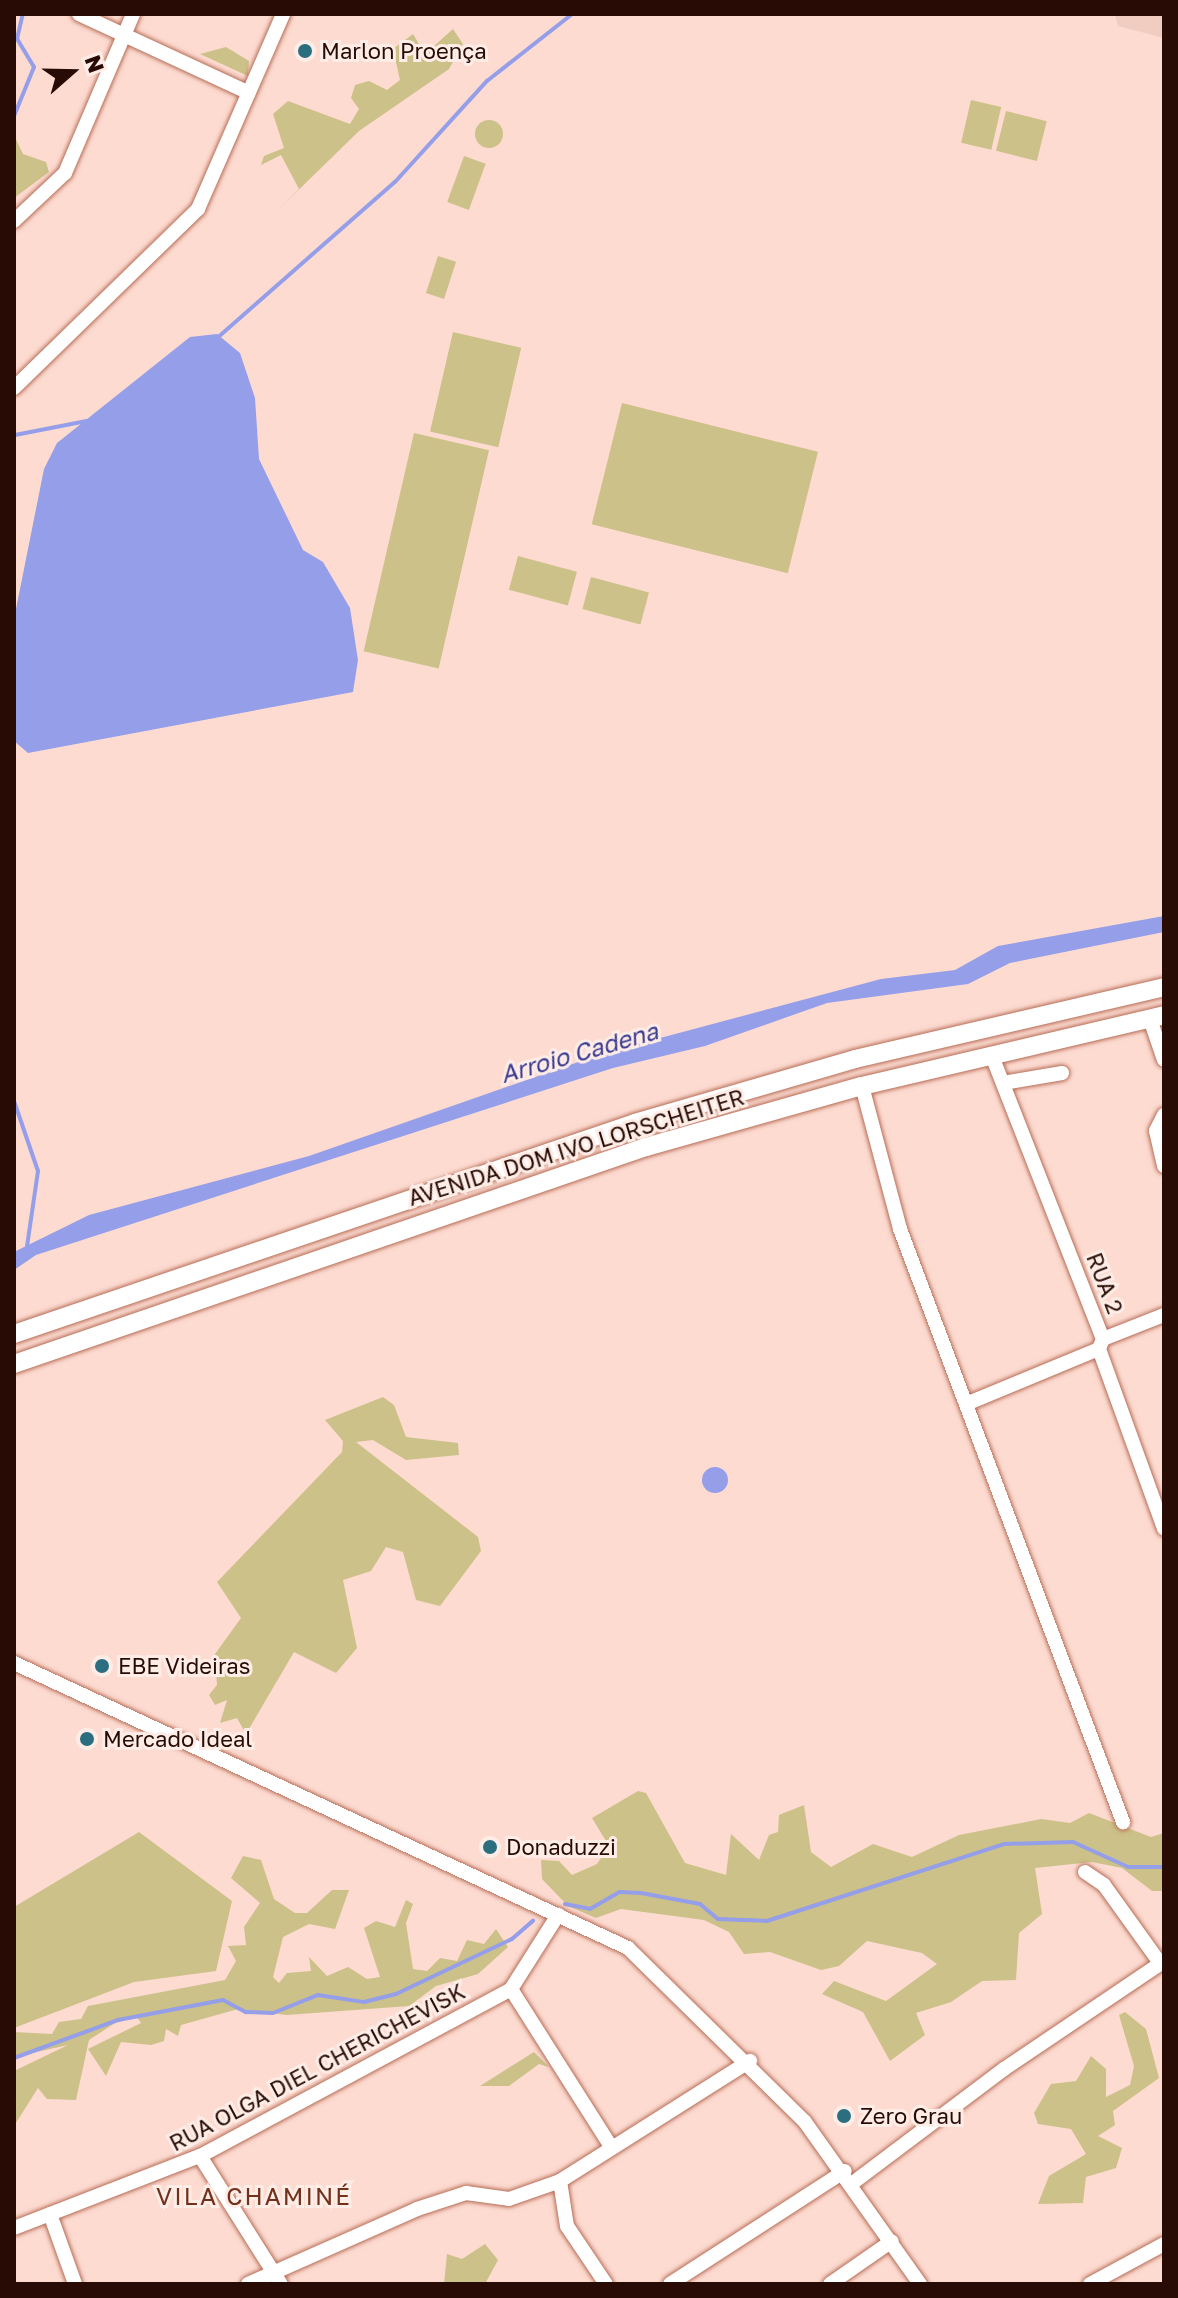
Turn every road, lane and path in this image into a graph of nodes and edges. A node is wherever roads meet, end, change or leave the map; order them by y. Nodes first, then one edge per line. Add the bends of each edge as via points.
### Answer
1 (79, 14) edge
2 (133, 14) edge
3 (283, 14) edge
4 (124, 33) junction
5 (249, 93) junction
6 (14, 221) edge
7 (14, 388) edge
8 (1164, 987) edge
9 (1157, 1017) edge
10 (992, 1056) junction
11 (1164, 1060) edge
12 (1062, 1073) dead end
13 (1003, 1083) junction
14 (862, 1086) junction
15 (1164, 1115) edge
16 (1164, 1166) edge
17 (1164, 1315) edge
18 (14, 1334) edge
19 (1101, 1344) junction
20 (14, 1364) edge
21 (966, 1404) junction
22 (1163, 1525) edge
23 (14, 1663) edge
24 (1123, 1822) dead end
25 (1085, 1872) dead end
26 (558, 1915) junction
27 (1162, 1962) edge
28 (511, 1989) junction
29 (750, 2061) junction
30 (612, 2148) junction
31 (200, 2156) junction
32 (850, 2177) junction
33 (560, 2181) junction
34 (50, 2214) junction
35 (14, 2228) edge
36 (892, 2241) junction
37 (1164, 2244) edge
38 (272, 2271) junction
39 (75, 2284) edge
40 (248, 2284) edge
41 (281, 2284) edge
42 (606, 2284) edge
43 (670, 2284) edge
44 (830, 2284) edge
45 (920, 2284) edge
46 (1090, 2284) edge

1 - 4 street
2 - 4 street
3 - 5 street
4 - 5 street
4 - 6 street via 65,173
5 - 7 street via 189,221
8 - 18 main road, AVENIDA DOM IVO LORSCHEITER via 855,1059 635,1123
9 - 10 main road, AVENIDA DOM IVO LORSCHEITER
9 - 11 street
10 - 13 street, RUA 2
10 - 14 main road, AVENIDA DOM IVO LORSCHEITER
12 - 13 street
13 - 19 street, RUA 2
14 - 20 main road, AVENIDA DOM IVO LORSCHEITER via 646,1147
14 - 21 street via 900,1229
15 - 16 street via 1156,1131
17 - 19 street
19 - 21 street
19 - 22 street, RUA 2
21 - 24 street
23 - 26 street
25 - 27 street via 1104,1885
26 - 28 street, RUA OLGA DIEL CHERICHEVISK
26 - 29 street via 628,1948
27 - 32 street
28 - 30 street
28 - 31 street, RUA OLGA DIEL CHERICHEVISK
29 - 30 street
29 - 32 street
30 - 33 street
31 - 34 street, RUA OLGA DIEL CHERICHEVISK
31 - 38 street
32 - 36 street
32 - 43 street
33 - 38 street via 509,2199 466,2193
33 - 42 street via 567,2226
34 - 35 street, RUA OLGA DIEL CHERICHEVISK
34 - 39 street
36 - 44 street
36 - 45 street
37 - 46 street
38 - 40 street
38 - 41 street

